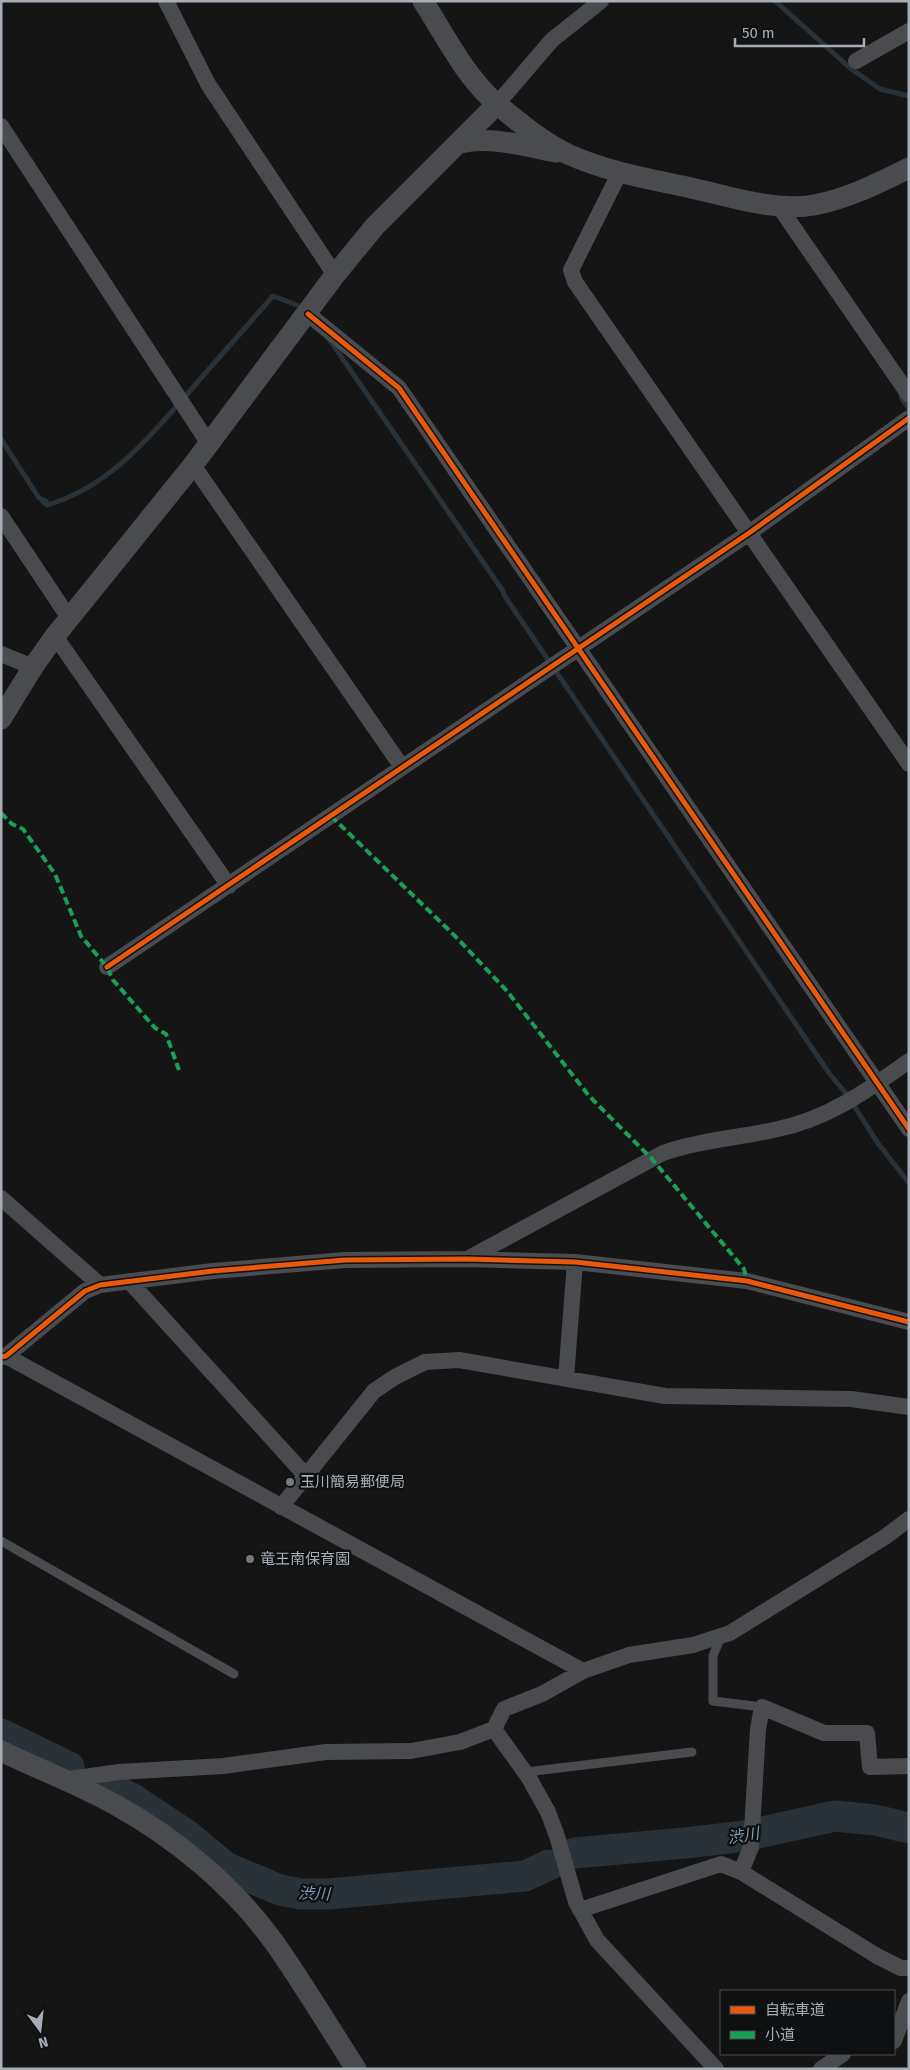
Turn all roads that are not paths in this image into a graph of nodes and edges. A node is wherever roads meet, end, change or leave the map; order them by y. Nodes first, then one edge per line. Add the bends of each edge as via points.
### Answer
1 (166, 1) edge
2 (423, 1) edge
3 (602, 1) edge
4 (909, 31) edge
5 (856, 61) dead end
6 (497, 104) junction
7 (1, 126) edge
8 (457, 144) junction
9 (568, 154) junction
10 (909, 168) edge
11 (620, 172) junction
12 (778, 204) junction
13 (336, 275) junction
14 (308, 314) junction
15 (909, 395) edge
16 (909, 418) edge
17 (209, 444) junction
18 (193, 465) junction
19 (1, 516) edge
20 (749, 533) junction
21 (69, 618) junction
22 (55, 636) junction
23 (577, 648) junction
24 (1, 654) edge
25 (33, 668) junction
26 (1, 719) edge
27 (909, 764) edge
28 (402, 767) junction
29 (230, 886) junction
30 (107, 968) dead end
31 (909, 1061) edge
32 (877, 1084) junction
33 (909, 1129) edge
34 (1, 1198) edge
35 (467, 1259) junction
36 (575, 1262) junction
37 (129, 1281) junction
38 (100, 1285) junction
39 (909, 1322) edge
40 (4, 1356) edge
41 (566, 1378) junction
42 (909, 1407) edge
43 (306, 1476) junction
44 (281, 1506) junction
45 (909, 1519) edge
46 (1, 1541) edge
47 (721, 1636) junction
48 (582, 1671) junction
49 (234, 1674) dead end
50 (762, 1708) junction
51 (494, 1729) junction
52 (1, 1751) edge
53 (692, 1752) dead end
54 (909, 1766) edge
55 (526, 1772) junction
56 (63, 1780) junction
57 (740, 1872) junction
58 (580, 1910) junction
59 (909, 1968) edge
60 (909, 2001) edge
61 (895, 2038) edge
62 (842, 2055) edge
63 (356, 2069) edge
64 (716, 2069) edge
65 (821, 2069) edge

1 - 13 street via 208,84
2 - 6 street via 471,76
3 - 6 street via 552,40
4 - 5 street
6 - 8 street
6 - 9 street
7 - 17 street
8 - 9 street via 499,142
8 - 13 street via 375,226
9 - 11 street
10 - 12 street via 841,198 813,205
11 - 12 street via 750,201
11 - 20 street via 571,270 575,282
12 - 15 street
13 - 14 street
14 - 17 street
14 - 23 street via 399,388
16 - 20 street
17 - 18 street
18 - 21 street
18 - 28 street
19 - 21 street
20 - 23 street
20 - 27 street
21 - 22 street
22 - 25 street
22 - 29 street
23 - 28 street
23 - 32 street
24 - 25 street
25 - 26 street
28 - 29 street
29 - 30 street
31 - 32 street
32 - 33 street
32 - 35 street via 836,1110 805,1122 685,1145 663,1153
34 - 38 street
35 - 36 street
35 - 37 street via 345,1260
36 - 39 street via 747,1281
36 - 41 street
37 - 38 street
37 - 43 street
38 - 40 street via 85,1291
40 - 44 street
41 - 42 street via 665,1396 851,1399
41 - 43 street via 459,1360 426,1362 374,1391
43 - 44 street
44 - 48 street
45 - 47 street via 885,1538
46 - 49 lane
47 - 48 street via 692,1645 629,1655
47 - 50 lane via 713,1656 713,1701
48 - 51 street via 542,1694 504,1709
50 - 54 street via 824,1733 867,1733 870,1767
50 - 57 street via 752,1847
51 - 55 street
51 - 56 street via 460,1742 411,1750 326,1752 224,1766 119,1772
52 - 56 street
53 - 55 lane
55 - 58 street via 548,1812
56 - 63 street via 114,1803 154,1828 197,1860 242,1904 275,1943
57 - 58 street via 721,1864
57 - 59 street via 877,1956
58 - 64 street via 602,1946
60 - 61 street
62 - 65 street

